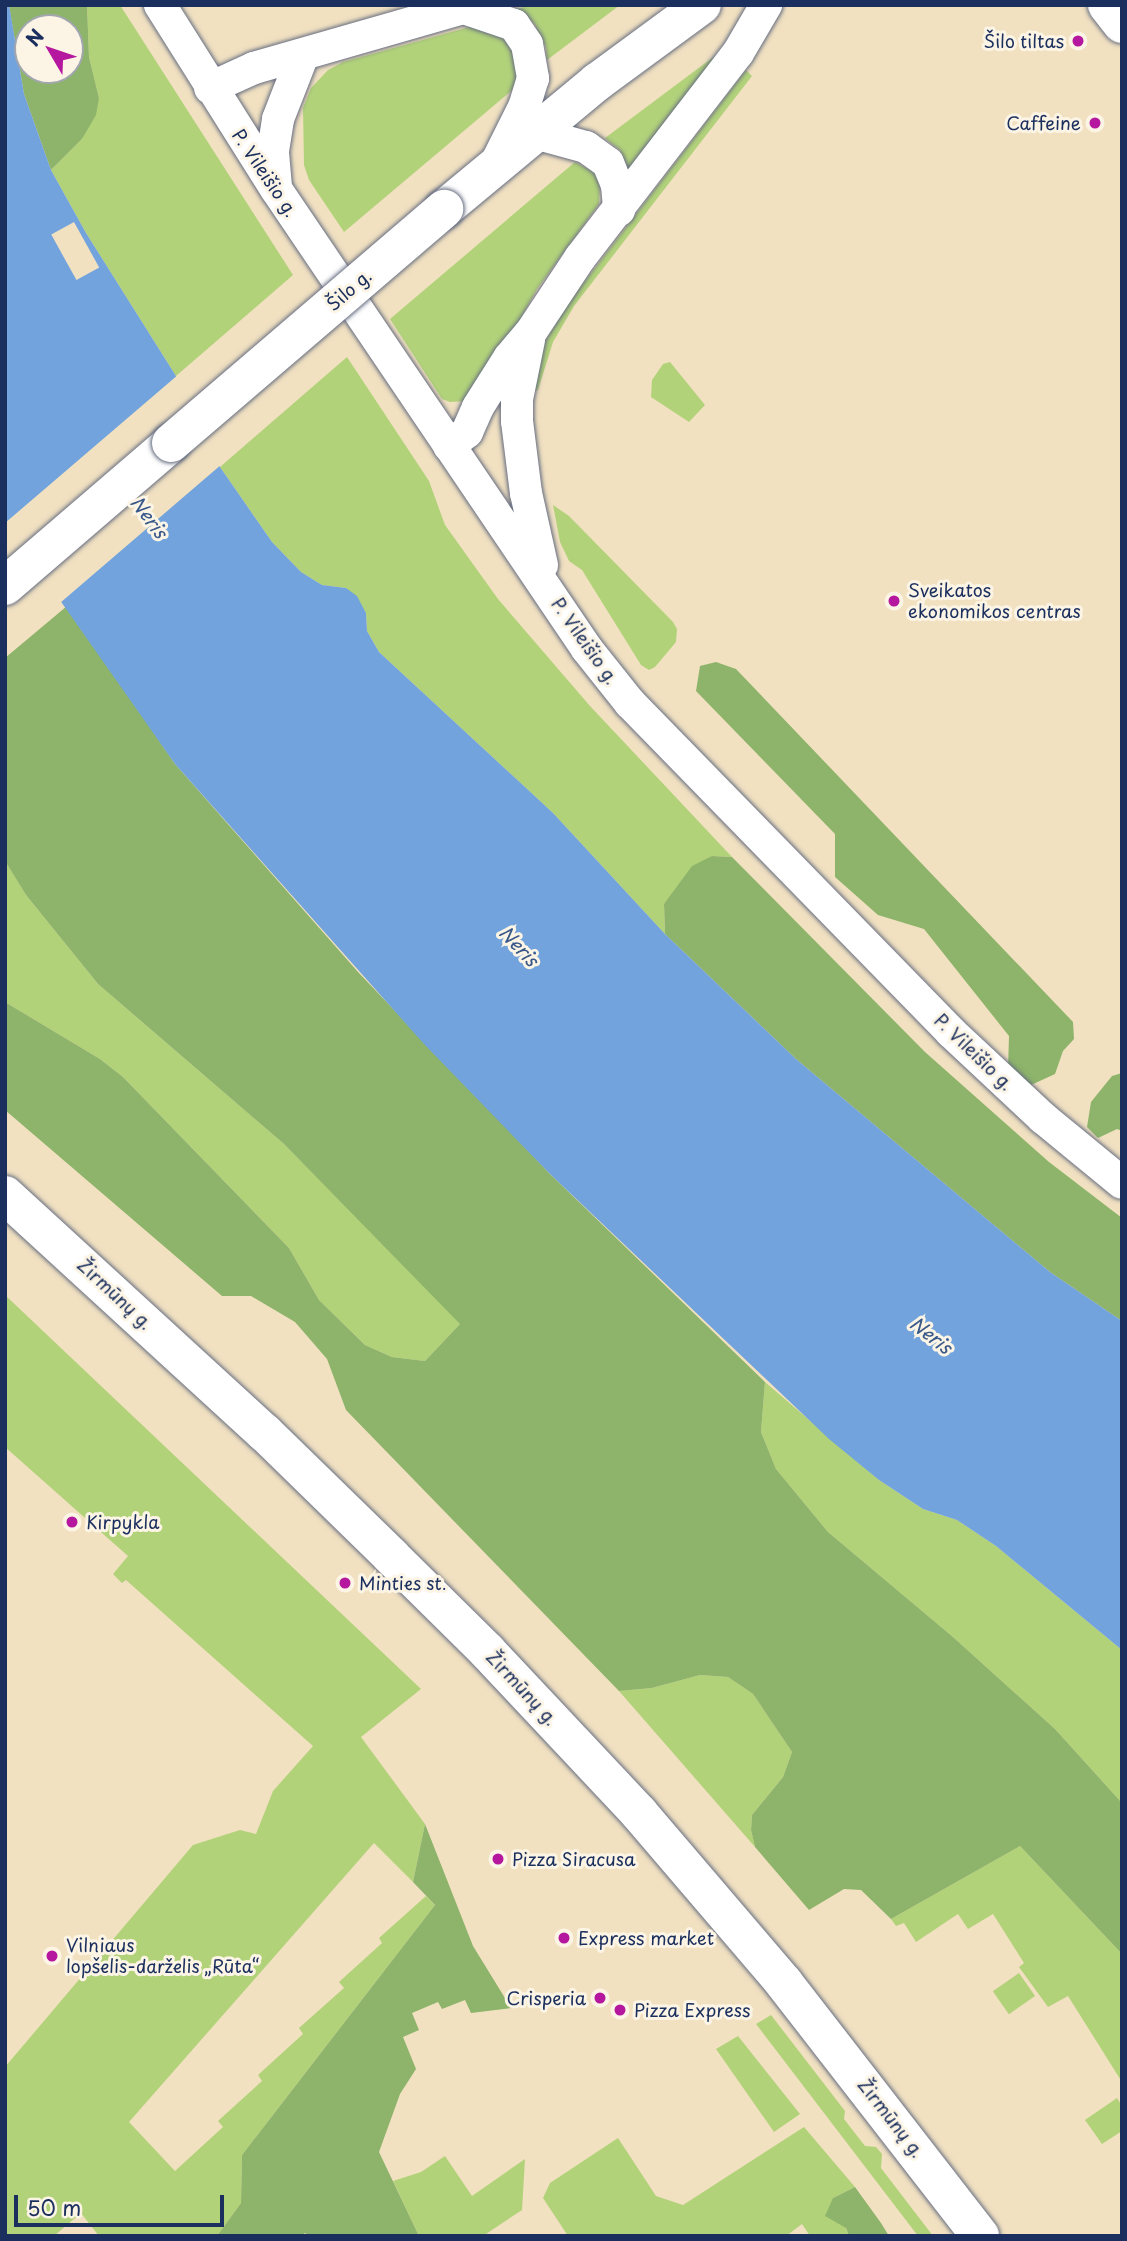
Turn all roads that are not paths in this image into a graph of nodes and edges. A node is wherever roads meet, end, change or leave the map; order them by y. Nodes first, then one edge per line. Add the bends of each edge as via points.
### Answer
1 (160, 5) edge
2 (702, 5) edge
3 (766, 5) edge
4 (1107, 5) edge
5 (468, 7) edge
6 (1122, 24) edge
7 (303, 55) junction
8 (210, 88) junction
9 (535, 133) junction
10 (496, 164) junction
11 (276, 189) junction
12 (619, 210) junction
13 (531, 332) junction
14 (517, 421) junction
15 (458, 439) junction
16 (5, 586) edge
17 (549, 588) junction
18 (1122, 1183) edge
19 (5, 1195) edge
20 (980, 2236) edge

1 - 8 street, P. Vileišio g.
2 - 9 main road, Šilo g.
3 - 12 street via 738,53
4 - 6 main road
5 - 7 street
5 - 10 street via 514,25 527,44 532,65 524,107
7 - 8 street via 232,76
7 - 11 street via 278,119 273,151
8 - 11 street, P. Vileišio g.
9 - 10 main road, Šilo g.
9 - 12 street via 586,147 608,163 617,185
10 - 16 main road, Šilo g., bridge
11 - 15 street, P. Vileišio g.
12 - 13 street via 580,258
13 - 14 street
13 - 15 street via 509,358
14 - 15 street
14 - 17 street via 526,493
15 - 17 street, P. Vileišio g.
17 - 18 street, P. Vileišio g. via 596,660 680,758 951,1032 1043,1118
19 - 20 main road, Žirmūnų g. via 265,1433 487,1651 703,1886

